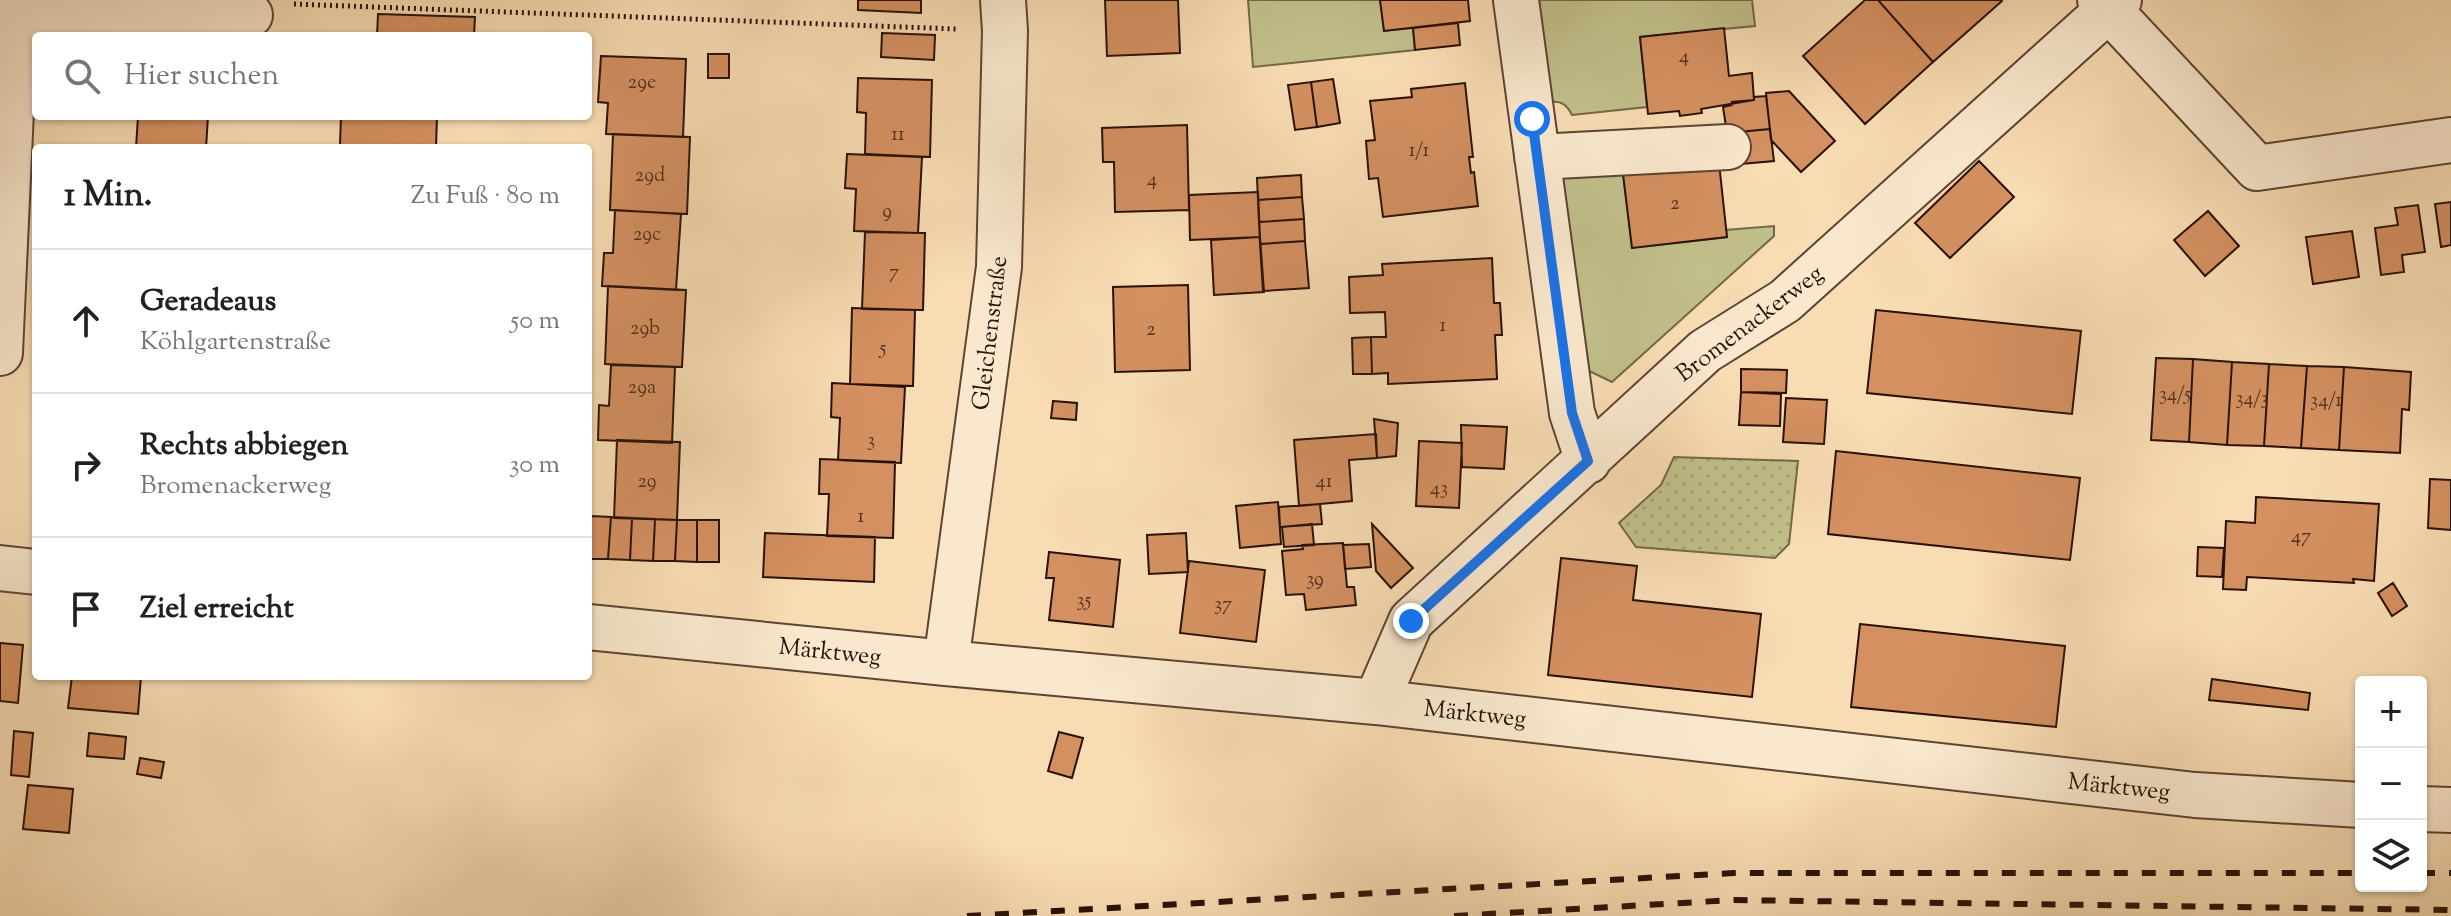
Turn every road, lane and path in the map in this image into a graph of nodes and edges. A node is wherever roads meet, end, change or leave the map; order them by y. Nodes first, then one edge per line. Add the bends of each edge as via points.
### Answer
1 (1516, 0) edge
2 (2109, 3) edge
3 (16, 6) edge
4 (250, 15) joint
5 (1004, 16) edge
6 (1726, 133) dead end
7 (2451, 140) edge
8 (1536, 148) junction
9 (0, 353) edge
10 (1588, 461) junction
11 (0, 568) edge
12 (32, 572) edge
13 (592, 627) edge
14 (946, 663) junction
15 (1376, 702) junction
16 (2355, 805) edge
17 (2427, 809) edge
18 (2451, 810) edge

1 - 8 street
2 - 7 street via 2257,168
2 - 10 street, Bromenackerweg via 1785,301 1705,351
3 - 4 street
3 - 9 street
4 - 5 path via 267,3
5 - 14 street, Gleichenstraße via 999,267
6 - 8 street
8 - 10 street via 1572,413
10 - 15 street, Bromenackerweg via 1411,621
11 - 12 street
13 - 14 street, Märktweg
14 - 15 street, Märktweg
15 - 16 street, Märktweg via 2195,795
17 - 18 street

